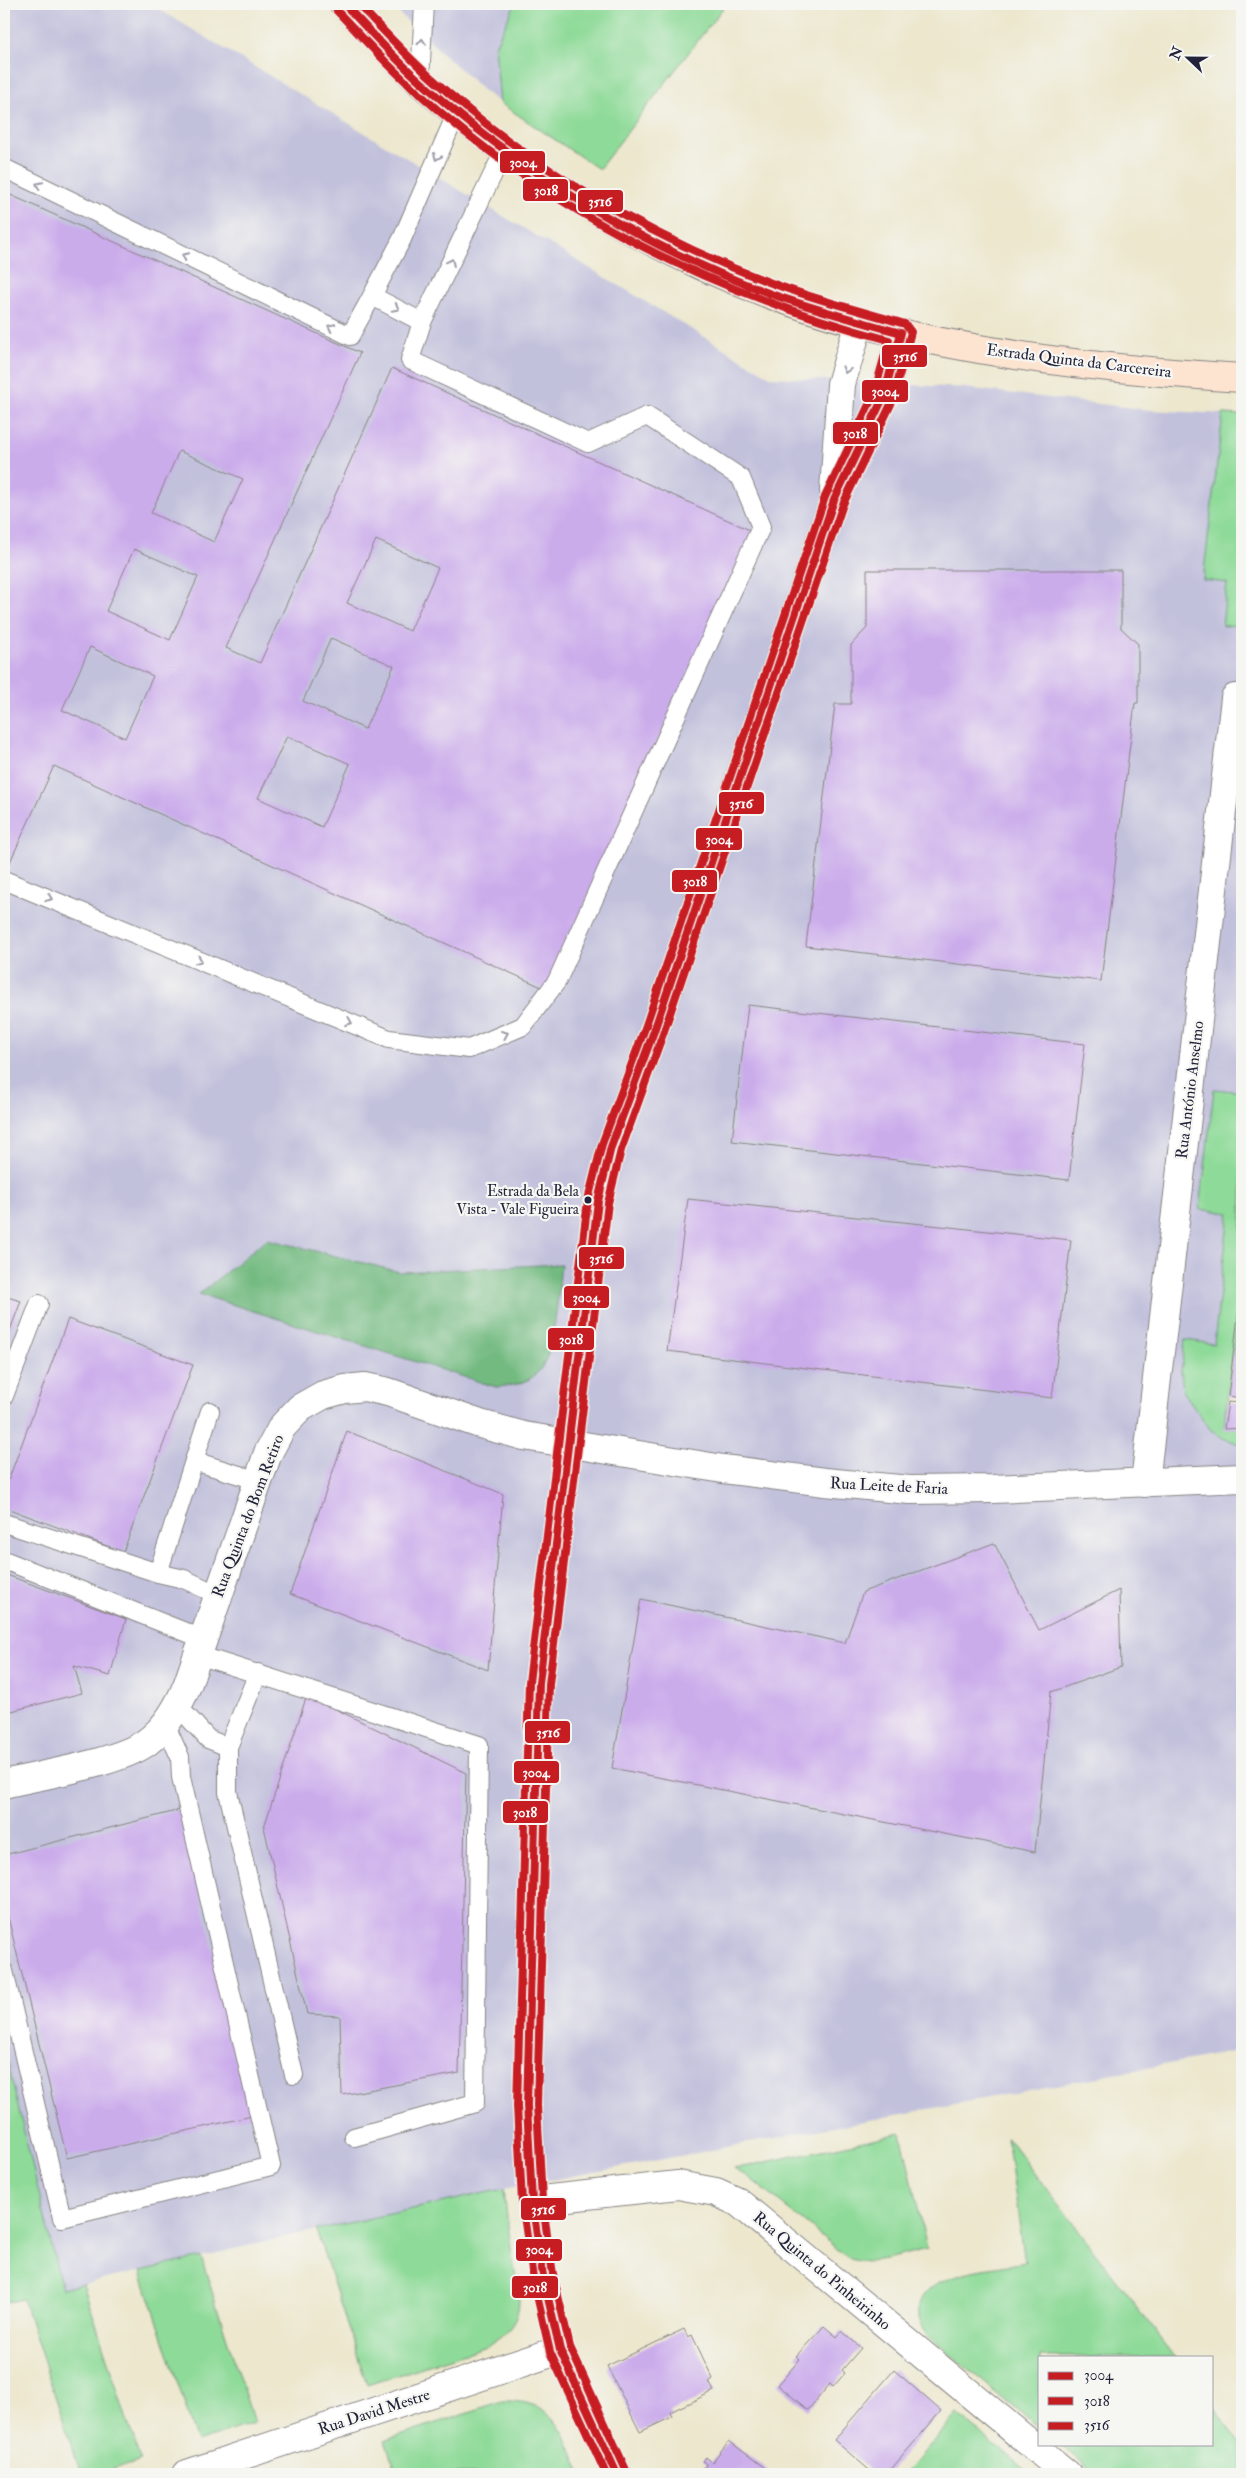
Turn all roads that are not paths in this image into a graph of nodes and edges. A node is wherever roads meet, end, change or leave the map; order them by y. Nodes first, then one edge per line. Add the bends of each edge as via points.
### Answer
1 (344, 4) edge
2 (424, 4) edge
3 (420, 81) junction
4 (457, 112) junction
5 (505, 149) junction
6 (4, 168) edge
7 (372, 296) junction
8 (422, 322) junction
9 (859, 323) junction
10 (902, 333) junction
11 (1242, 378) edge
12 (834, 500) junction
13 (1235, 698) dead end
14 (4, 880) edge
15 (39, 1304) dead end
16 (4, 1396) edge
17 (210, 1411) dead end
18 (568, 1444) junction
19 (194, 1462) junction
20 (1242, 1478) edge
21 (259, 1481) junction
22 (1145, 1483) junction
23 (4, 1523) edge
24 (4, 1560) edge
25 (158, 1573) junction
26 (218, 1595) junction
27 (201, 1647) junction
28 (258, 1673) junction
29 (172, 1715) junction
30 (228, 1747) junction
31 (4, 1784) edge
32 (4, 1971) edge
33 (294, 2074) dead end
34 (354, 2138) dead end
35 (532, 2201) junction
36 (560, 2350) junction
37 (187, 2474) edge
38 (617, 2474) edge
39 (1067, 2474) edge

1 - 3 main road, Estrada Quinta da Carcereira
3 -> 2 lane
3 - 4 main road, Estrada Quinta da Carcereira
4 - 5 main road, Estrada Quinta da Carcereira
4 -> 7 lane via 402,239
8 -> 5 lane
5 - 9 main road, Estrada Quinta da Carcereira via 578,199 700,265
7 -> 6 lane via 350,336
7 -> 8 lane
14 -> 8 lane via 388,1039 469,1049 523,1026 557,981 762,527 741,478 647,416 588,443 410,360
9 - 10 main road, Estrada Quinta da Carcereira
9 -> 12 street via 842,384
10 - 11 main road, Estrada Quinta da Carcereira via 1058,361
10 - 12 street via 883,398
12 - 18 street via 612,1147 598,1201
13 - 22 street, Rua António Anselmo
15 - 16 lane
17 - 19 lane
18 - 21 street, Rua Quinta do Bom Retiro via 480,1424 388,1392 365,1387 345,1389 323,1395 300,1408 282,1427 268,1453
18 - 22 street, Rua Leite de Faria via 733,1470 910,1490
18 - 35 street via 539,1683 528,2105
19 - 21 lane
19 - 25 lane
20 - 22 street, Rua Leite de Faria
21 - 26 street, Rua Quinta do Bom Retiro
23 - 25 lane
24 - 27 lane
25 - 26 lane
26 - 27 street, Rua Quinta do Bom Retiro
27 - 28 lane
27 - 29 street, Rua Quinta do Bom Retiro
28 - 30 lane
28 - 34 lane via 479,1745 475,2103
29 - 30 lane via 208,1739
29 - 31 street, Rua Quinta do Bom Retiro via 146,1742 126,1753
29 - 32 lane via 183,1787 271,2166 62,2218
30 - 33 lane via 228,1792
35 - 36 street via 543,2276
35 - 39 street, Rua Quinta do Pinheirinho via 678,2185 716,2192 738,2202
36 - 37 street, Rua David Mestre
36 - 38 street

